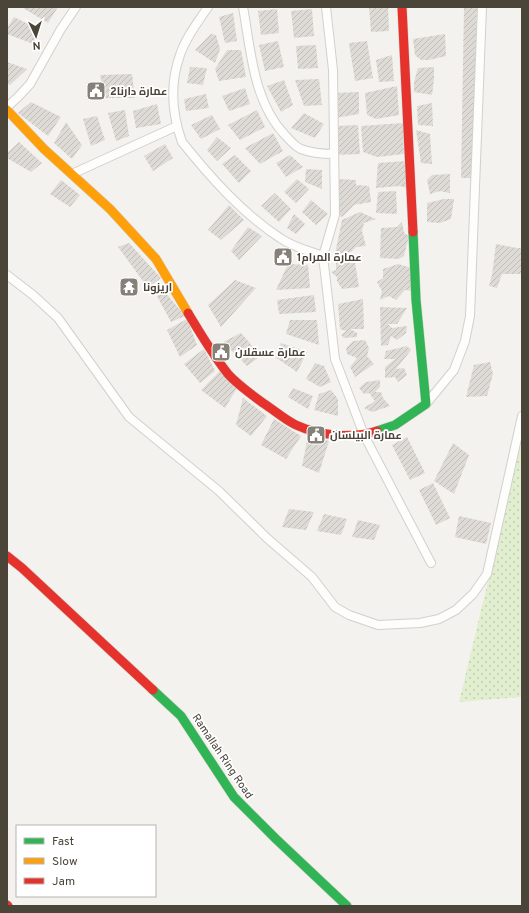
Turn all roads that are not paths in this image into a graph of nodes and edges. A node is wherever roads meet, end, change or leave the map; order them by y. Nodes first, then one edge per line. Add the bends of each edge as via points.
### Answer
1 (76, 7) edge
2 (208, 7) edge
3 (243, 7) edge
4 (326, 7) edge
5 (402, 7) edge
6 (482, 7) edge
7 (7, 107) edge
8 (7, 110) edge
9 (177, 126) junction
10 (334, 154) junction
11 (72, 174) junction
12 (323, 256) junction
13 (7, 275) edge
14 (426, 404) junction
15 (522, 416) edge
16 (364, 435) junction
17 (7, 556) edge
18 (431, 563) dead end
19 (347, 906) edge

1 - 7 street via 30,84
2 - 9 street via 188,38 175,72 174,107
3 - 10 street via 255,77 262,100 271,117 282,133 301,149
4 - 10 street via 333,70
5 - 14 street via 416,300
6 - 14 street via 470,316 465,341 454,370
8 - 11 street
9 - 11 street
9 - 12 street via 182,142 234,202 281,239
10 - 12 street via 335,216
11 - 16 street via 110,208 156,259 205,341 229,375 256,398 295,425 320,433
12 - 16 street via 335,359
13 - 15 street via 58,318 129,417 219,491 312,577 335,607 378,625 402,625 439,619 456,610 473,594 487,574
14 - 16 street via 395,426
16 - 18 street
17 - 19 street, Ramallah Ring Road via 181,716 234,797

